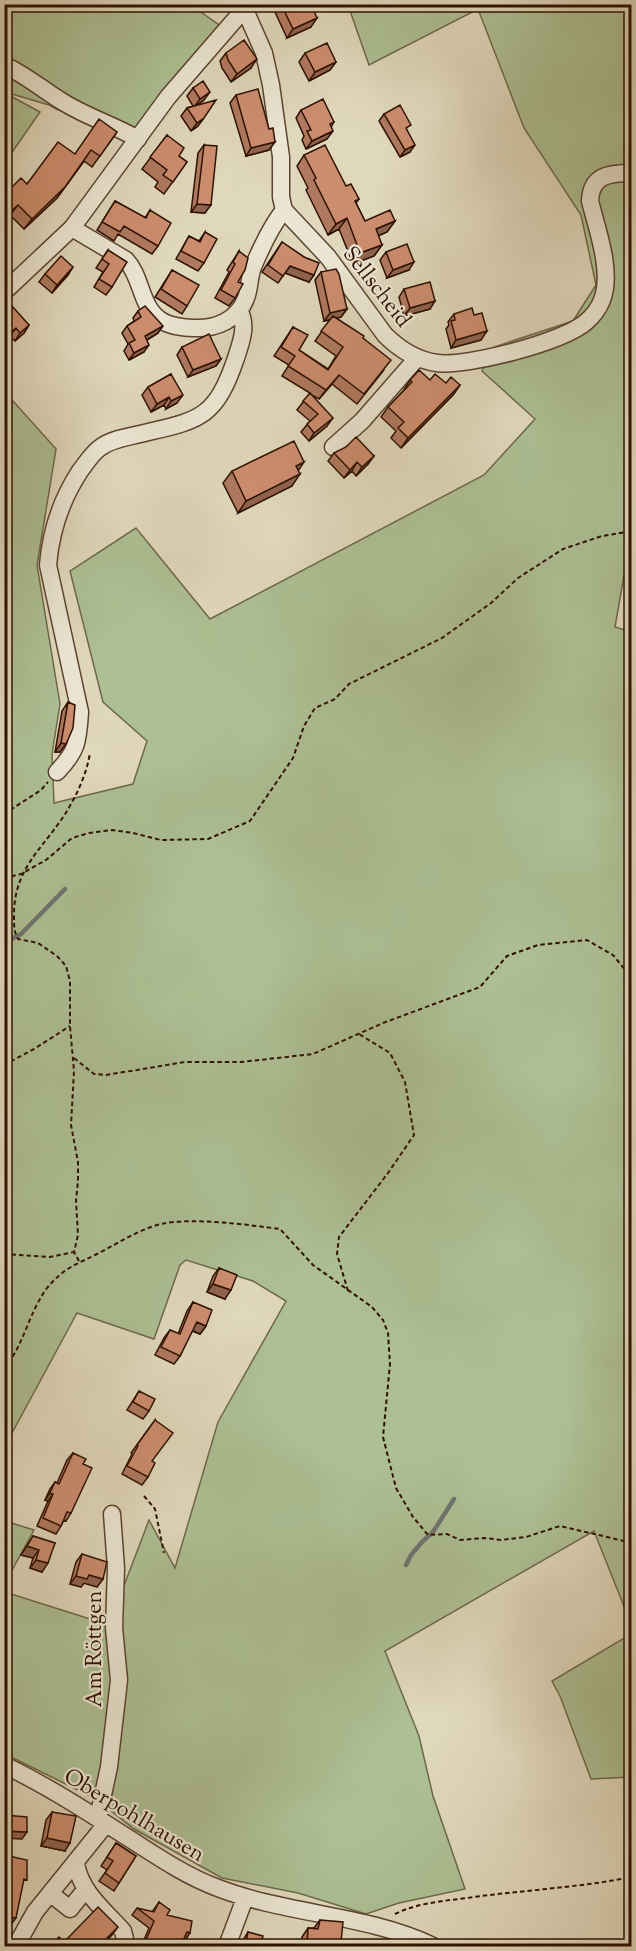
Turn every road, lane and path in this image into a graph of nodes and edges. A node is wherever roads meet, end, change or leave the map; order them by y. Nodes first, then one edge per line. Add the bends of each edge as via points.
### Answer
1 (248, 7) edge
2 (4, 65) edge
3 (138, 139) junction
4 (632, 173) edge
5 (284, 210) junction
6 (72, 228) junction
7 (4, 292) edge
8 (239, 310) junction
9 (417, 358) junction
10 (333, 447) dead end
11 (632, 531) edge
12 (57, 772) joint
13 (4, 814) edge
14 (21, 874) junction
15 (4, 878) edge
16 (632, 978) edge
17 (70, 1026) junction
18 (359, 1034) junction
19 (73, 1057) junction
20 (4, 1065) edge
21 (74, 1252) junction
22 (4, 1254) edge
23 (80, 1261) junction
24 (349, 1292) junction
25 (4, 1369) edge
26 (144, 1496) dead end
27 (112, 1514) dead end
28 (632, 1538) edge
29 (164, 1553) dead end
30 (4, 1765) edge
31 (102, 1821) junction
32 (76, 1864) junction
33 (632, 1877) edge
34 (85, 1890) junction
35 (51, 1894) junction
36 (245, 1898) junction
37 (382, 1927) junction
38 (16, 1947) edge
39 (123, 1947) edge
40 (227, 1947) edge
41 (433, 1947) edge

1 - 3 street via 168,96
1 - 5 street via 271,85
2 - 3 street via 64,103
3 - 6 street
4 - 9 street, Sellscheid via 598,179 590,192 606,281 597,311 587,322 571,332 490,357 447,364
5 - 8 street via 254,266 247,297
5 - 9 street, Sellscheid via 328,257 385,335
6 - 7 street
6 - 8 street via 126,260 137,275 150,309 165,323 217,327
8 - 12 street via 244,325 238,350 227,383 211,408 192,421 101,447 86,463 60,507 48,565 80,712 71,757
9 - 10 street via 362,422
11 - 14 path via 563,549 518,578 442,638 349,684 334,699 315,708 293,758 250,821 208,839 161,840 112,830 89,833 72,838
12 - 13 path via 41,790
14 - 15 path
14 - 17 path via 14,910 15,934 18,939 38,943 66,966
16 - 18 path via 613,955 587,940 538,945 507,956 480,987
17 - 19 path
17 - 20 path
18 - 19 path via 313,1054 241,1062 184,1062 106,1074 94,1074
18 - 24 path via 390,1053 405,1082 414,1135 339,1237 337,1254
19 - 21 path via 71,1125 78,1162 78,1234
21 - 22 path via 50,1257
21 - 23 path
23 - 24 path via 131,1234 163,1224 258,1226 280,1229 313,1265
23 - 25 path via 67,1267 45,1290 17,1351
24 - 28 path via 372,1307 388,1333 390,1374 383,1437 396,1488 428,1535 501,1540 526,1538 560,1526 624,1541
26 - 29 path via 155,1509
27 - 31 street, Am Röttgen via 119,1680
30 - 31 street, Oberpohlhausen
31 - 32 street
31 - 36 street, Oberpohlhausen via 194,1878
32 - 34 street
32 - 35 street
33 - 37 path via 444,1901 406,1909
34 - 35 street via 70,1909
34 - 39 street via 123,1931
35 - 38 street via 35,1912
36 - 37 street, Oberpohlhausen
36 - 40 street
37 - 41 street, Oberpohlhausen

